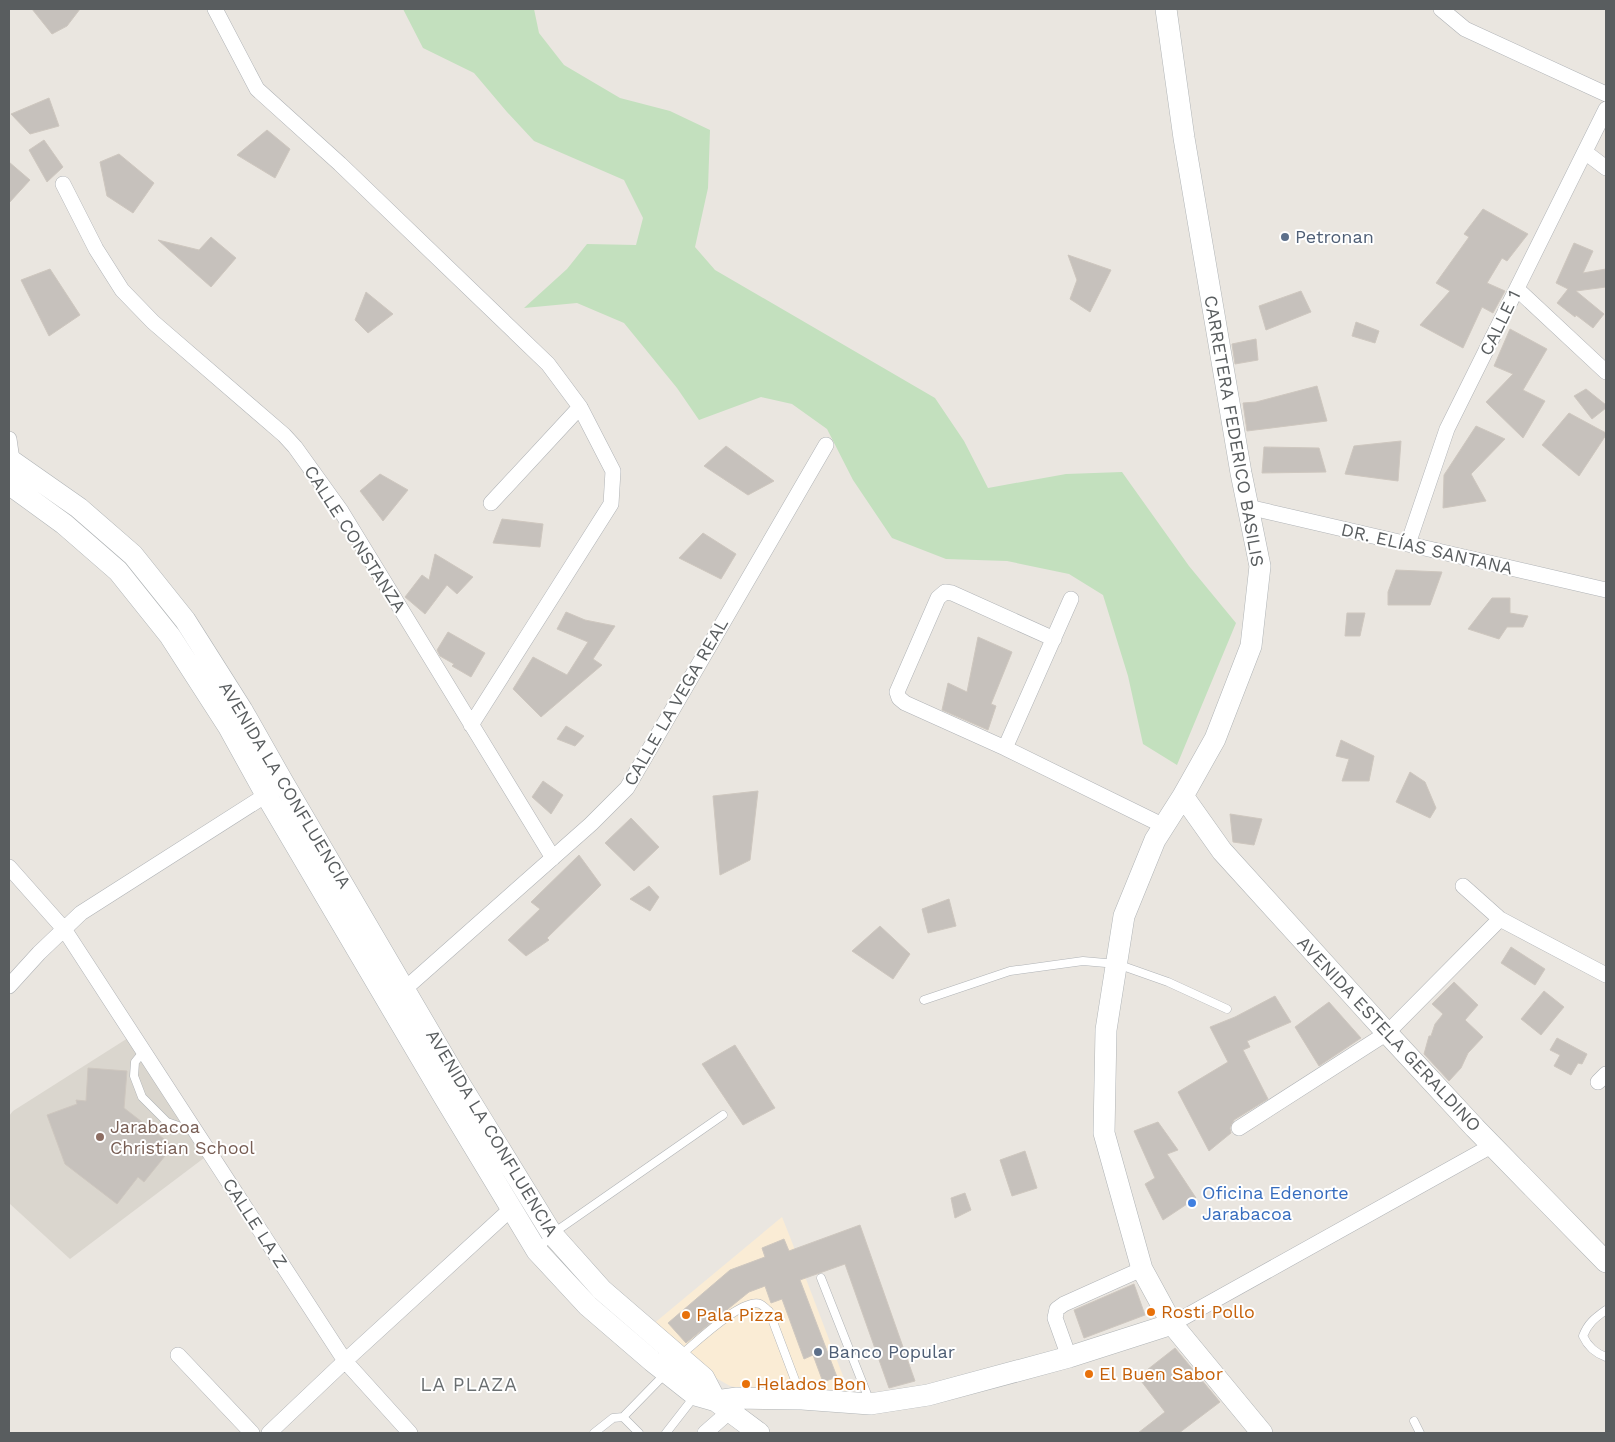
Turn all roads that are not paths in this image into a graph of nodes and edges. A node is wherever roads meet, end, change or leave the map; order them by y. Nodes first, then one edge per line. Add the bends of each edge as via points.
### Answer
1 (214, 9) edge
2 (1166, 9) edge
3 (1441, 9) edge
4 (1606, 94) edge
5 (1606, 109) edge
6 (1585, 152) junction
7 (1606, 168) edge
8 (63, 184) dead end
9 (1517, 290) junction
10 (1606, 372) edge
11 (580, 407) junction
12 (9, 439) edge
13 (826, 445) dead end
14 (10, 463) edge
15 (9, 484) edge
16 (491, 503) dead end
17 (1248, 508) junction
18 (1408, 544) junction
19 (1606, 588) edge
20 (1071, 599) dead end
21 (1054, 639) junction
22 (471, 725) junction
23 (1005, 748) junction
24 (275, 789) junction
25 (1182, 796) junction
26 (1164, 826) junction
27 (553, 858) junction
28 (9, 868) edge
29 (1463, 886) dead end
30 (1500, 919) junction
31 (64, 929) junction
32 (1116, 964) junction
33 (1606, 975) edge
34 (9, 986) edge
35 (405, 988) junction
36 (924, 1000) dead end
37 (390, 1002) junction
38 (1227, 1009) dead end
39 (1387, 1033) junction
40 (144, 1051) junction
41 (723, 1115) dead end
42 (1239, 1128) dead end
43 (196, 1133) junction
44 (1493, 1145) junction
45 (511, 1208) junction
46 (552, 1234) junction
47 (537, 1251) junction
48 (1606, 1262) edge
49 (1142, 1269) junction
50 (821, 1278) dead end
51 (1606, 1310) edge
52 (1172, 1324) junction
53 (178, 1355) dead end
54 (680, 1356) junction
55 (1069, 1357) junction
56 (1606, 1357) edge
57 (344, 1361) junction
58 (666, 1373) junction
59 (695, 1395) junction
60 (802, 1399) junction
61 (870, 1404) junction
62 (723, 1406) junction
63 (623, 1418) junction
64 (1414, 1421) dead end
65 (252, 1433) edge
66 (269, 1433) edge
67 (410, 1433) edge
68 (594, 1433) edge
69 (639, 1433) edge
70 (666, 1433) edge
71 (705, 1433) edge
72 (759, 1433) edge
73 (1262, 1433) edge
74 (1420, 1433) edge

1 - 11 street via 257,89 548,364
2 - 17 street, CARRETERA FEDERICO BASILIS via 1184,138
3 - 4 street via 1464,29
5 - 6 street, CALLE 1
6 - 7 street
6 - 9 street, CALLE 1
8 - 22 street, CALLE CONSTANZA via 96,249 122,290 153,322 295,447 342,511
9 - 10 street
9 - 18 street, CALLE 1 via 1448,429
11 - 16 street
11 - 22 street via 613,471 611,504
12 - 14 street
13 - 27 street, CALLE LA VEGA REAL via 627,788
14 - 24 street, AVENIDA LA CONFLUENCIA via 79,508 132,555 185,620 242,710
15 - 24 street, AVENIDA LA CONFLUENCIA via 64,524 118,571 170,636 228,726
17 - 18 street, DR. ELÍAS SANTANA
17 - 25 street, CARRETERA FEDERICO BASILIS via 1260,566 1250,646 1215,738
18 - 19 street, DR. ELÍAS SANTANA
20 - 21 street
21 - 23 street
21 - 23 street via 952,593 945,592 938,598 897,692 905,703
22 - 27 street, CALLE CONSTANZA
23 - 26 street
24 - 31 street via 81,913
24 - 35 street, AVENIDA LA CONFLUENCIA
24 - 37 street, AVENIDA LA CONFLUENCIA
25 - 26 street, CARRETERA FEDERICO BASILIS
25 - 39 street, AVENIDA ESTELA GERALDINO via 1222,850
26 - 32 street, CARRETERA FEDERICO BASILIS via 1155,840 1124,916
27 - 35 street, CALLE LA VEGA REAL
28 - 31 street, CALLE LA Z
29 - 30 street
30 - 33 street
30 - 39 street
31 - 34 street
31 - 40 street, CALLE LA Z
32 - 36 lane via 1083,961 1010,971
32 - 38 lane via 1168,982
32 - 49 street, CARRETERA FEDERICO BASILIS via 1106,1030 1104,1133
35 - 37 street, CALLE LA VEGA REAL
35 - 46 street, AVENIDA LA CONFLUENCIA
37 - 45 street, AVENIDA LA CONFLUENCIA
39 - 42 street
39 - 44 street, AVENIDA ESTELA GERALDINO
40 - 43 street, CALLE LA Z
40 - 43 lane via 135,1062 134,1076 142,1097 167,1122
41 - 46 lane
43 - 57 street, CALLE LA Z
44 - 48 street, AVENIDA ESTELA GERALDINO
44 - 52 street
45 - 47 street, AVENIDA LA CONFLUENCIA
45 - 57 street
46 - 47 lane
46 - 54 street, AVENIDA LA CONFLUENCIA via 602,1290
47 - 58 street, AVENIDA LA CONFLUENCIA via 588,1306
49 - 52 street, CARRETERA FEDERICO BASILIS
49 - 55 street via 1057,1309 1054,1318
50 - 61 lane
51 - 56 lane via 1586,1326 1583,1336 1594,1351
52 - 55 street
52 - 73 street, CARRETERA FEDERICO BASILIS
53 - 65 street
54 - 60 lane via 729,1315 752,1303 760,1304 769,1312
54 - 62 street, AVENIDA LA CONFLUENCIA via 704,1378
55 - 61 street via 928,1395
57 - 66 street
57 - 67 street, CALLE LA Z
58 - 59 street, AVENIDA LA CONFLUENCIA
58 - 63 lane
59 - 62 street, AVENIDA LA CONFLUENCIA
59 - 70 lane
60 - 61 street
60 - 62 street via 738,1398
62 - 71 street
62 - 72 street
63 - 68 lane via 613,1418
63 - 69 lane
64 - 74 lane

